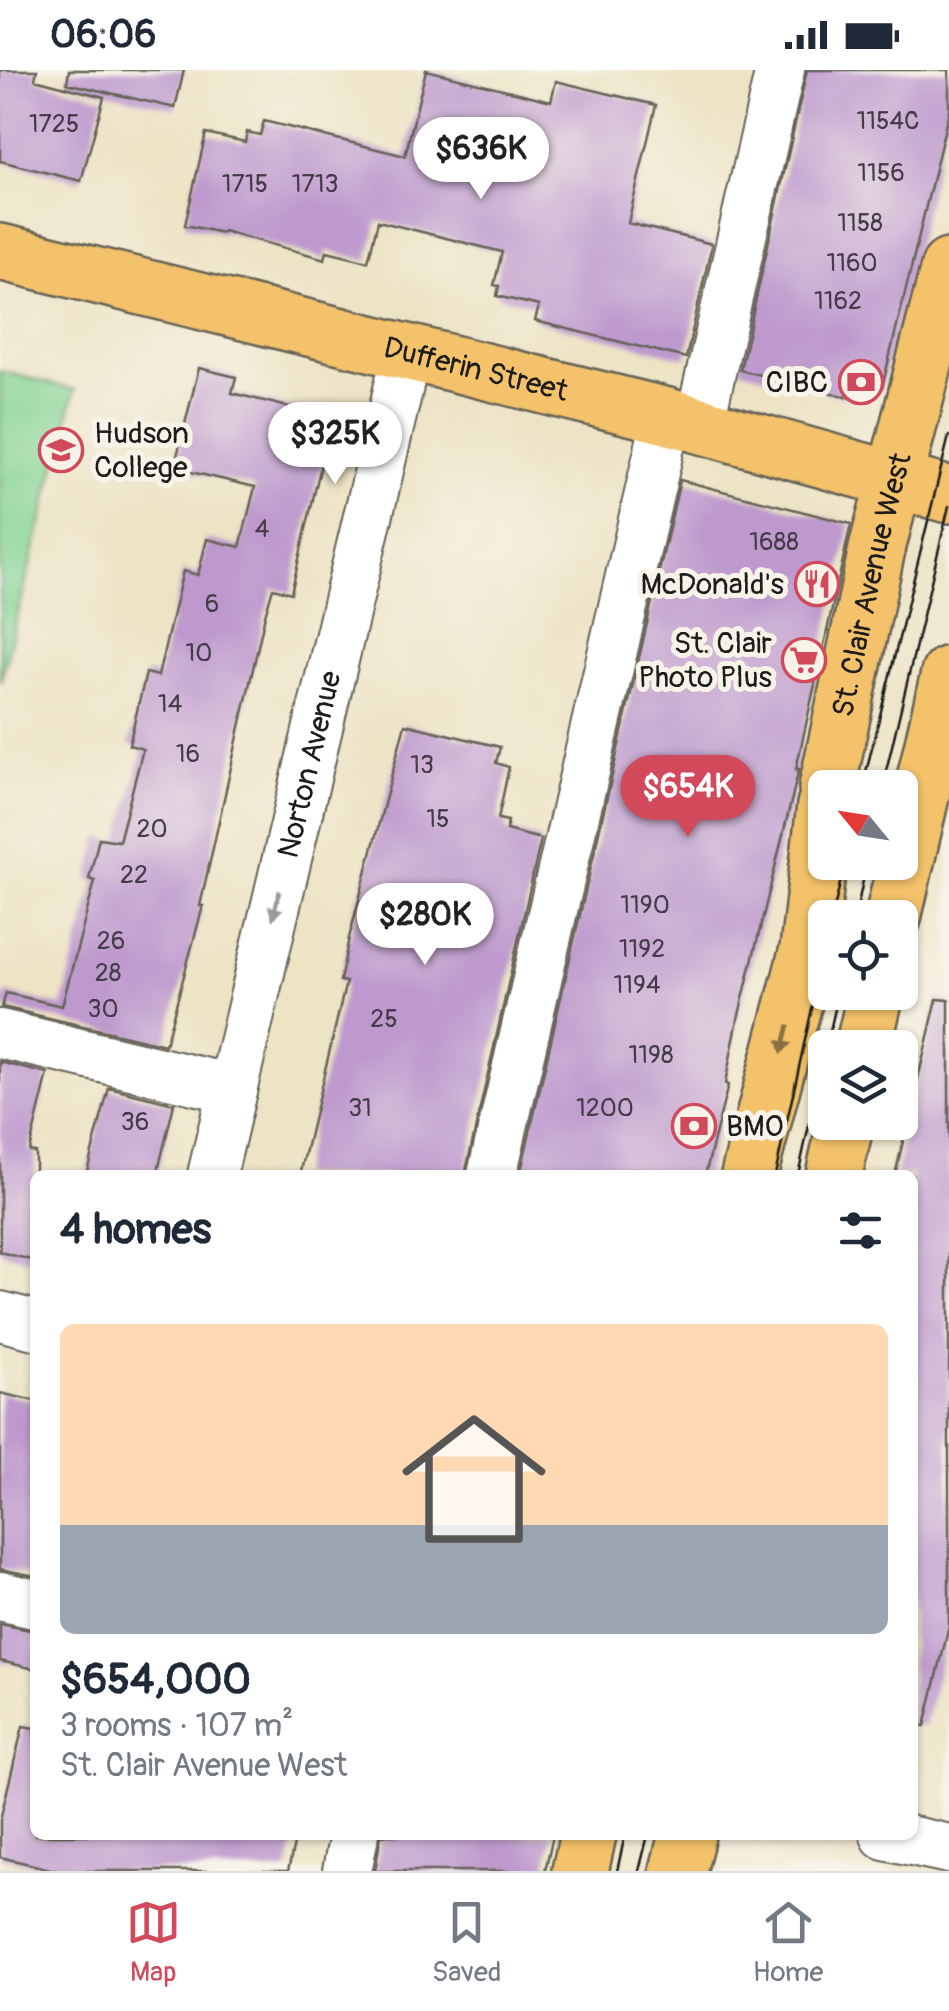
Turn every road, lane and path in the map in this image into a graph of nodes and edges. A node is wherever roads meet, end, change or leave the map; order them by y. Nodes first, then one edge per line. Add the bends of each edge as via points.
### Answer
1 (780, 70) edge
2 (0, 252) edge
3 (949, 267) edge
4 (407, 352) junction
5 (683, 420) junction
6 (898, 479) junction
7 (949, 495) edge
8 (949, 674) edge
9 (831, 770) edge
10 (816, 880) edge
11 (897, 900) edge
12 (0, 1034) edge
13 (232, 1089) junction
14 (842, 1140) edge
15 (213, 1170) edge
16 (493, 1170) edge
17 (751, 1170) edge
18 (835, 1170) edge
19 (0, 1316) edge
20 (30, 1324) edge
21 (0, 1596) edge
22 (30, 1603) edge
23 (353, 1840) edge
24 (587, 1840) edge
25 (686, 1840) edge
26 (908, 1840) edge
27 (949, 1849) edge
28 (346, 1871) edge
29 (580, 1871) edge
30 (678, 1871) edge

1 - 5 street
2 - 4 main road, Dufferin Street
3 - 6 main road, St. Clair Avenue West
4 - 5 main road, Dufferin Street
4 -> 13 street, Norton Avenue
5 - 6 main road, Dufferin Street
5 - 16 street
6 - 7 main road, Dufferin Street
6 - 9 main road, St. Clair Avenue West
8 - 11 main road
10 -> 17 main road via 808,949
12 - 13 street
13 - 15 street, Norton Avenue
14 - 18 main road
19 - 20 street
21 - 22 street
23 - 28 street
24 - 29 main road
25 - 30 main road
26 - 27 street

